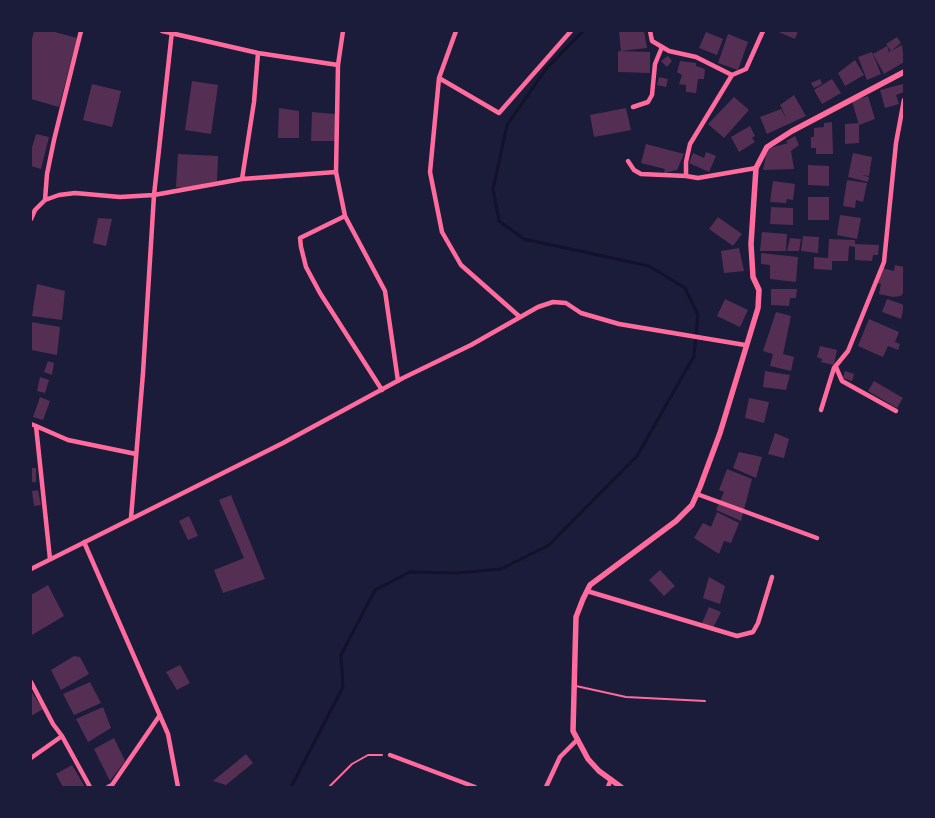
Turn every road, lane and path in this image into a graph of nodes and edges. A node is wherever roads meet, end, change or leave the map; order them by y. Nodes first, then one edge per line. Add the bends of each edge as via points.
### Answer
1 (81, 31) edge
2 (162, 31) edge
3 (343, 31) edge
4 (456, 31) edge
5 (571, 31) edge
6 (650, 31) edge
7 (763, 31) edge
8 (172, 32) edge
9 (662, 47) junction
10 (258, 53) junction
11 (338, 65) junction
12 (904, 72) edge
13 (732, 75) junction
14 (439, 78) junction
15 (904, 100) edge
16 (633, 107) dead end
17 (628, 161) dead end
18 (756, 168) junction
19 (336, 172) junction
20 (686, 176) junction
21 (242, 179) junction
22 (154, 194) junction
23 (45, 200) junction
24 (345, 216) junction
25 (31, 219) edge
26 (520, 317) junction
27 (746, 345) junction
28 (836, 367) junction
29 (398, 381) junction
30 (382, 390) junction
31 (821, 410) dead end
32 (896, 411) dead end
33 (34, 425) edge
34 (136, 454) junction
35 (697, 494) junction
36 (131, 518) junction
37 (817, 538) dead end
38 (84, 542) junction
39 (50, 559) junction
40 (31, 569) edge
41 (772, 578) dead end
42 (587, 592) junction
43 (31, 682) edge
44 (573, 686) junction
45 (705, 702) dead end
46 (160, 715) junction
47 (62, 736) junction
48 (577, 740) junction
49 (390, 755) joint
50 (31, 758) edge
51 (611, 779) junction
52 (90, 787) edge
53 (108, 787) edge
54 (178, 787) edge
55 (329, 787) edge
56 (475, 787) edge
57 (546, 787) edge
58 (608, 787) edge
59 (621, 787) edge

1 - 23 street via 54,140
2 - 8 street
3 - 11 street
4 - 14 street
5 - 14 street via 499,113
6 - 9 street via 652,41
7 - 13 street via 746,69
8 - 10 street
8 - 22 street
9 - 13 street via 696,56
9 - 16 street via 655,64 652,95 648,102
10 - 11 street
10 - 21 street
11 - 19 street
12 - 18 street via 767,147
13 - 20 street via 690,144
14 - 26 street via 430,172 442,232 461,264
15 - 28 street via 896,143 884,262 848,351
17 - 20 street via 641,174
18 - 20 street via 698,178
18 - 27 street via 751,244 753,277 759,290 758,308
19 - 21 street
19 - 24 street
21 - 22 street
22 - 23 street via 120,197 75,194
22 - 34 street
23 - 25 street
24 - 29 street via 385,291
24 - 30 street via 300,238 300,246 306,267 320,293
26 - 27 street via 553,302 566,303 581,313 619,324
26 - 29 street
27 - 35 street via 720,433
28 - 31 street
28 - 32 street via 842,382
29 - 30 street
30 - 36 street via 283,444
33 - 34 street via 68,440
33 - 39 street
34 - 36 street
35 - 37 street
35 - 42 street via 692,505 676,521 590,585
36 - 38 street
38 - 39 street
38 - 46 street
39 - 40 street
41 - 42 street via 753,632 738,636
42 - 44 street via 576,617
43 - 47 street
44 - 45 lane via 626,697
44 - 48 street via 573,731
46 - 53 street
46 - 54 street via 168,734
47 - 50 street
47 - 52 street
48 - 51 street via 588,759
48 - 57 street via 560,757
49 - 55 path via 368,755 352,764
49 - 56 street
51 - 58 street
51 - 59 street

